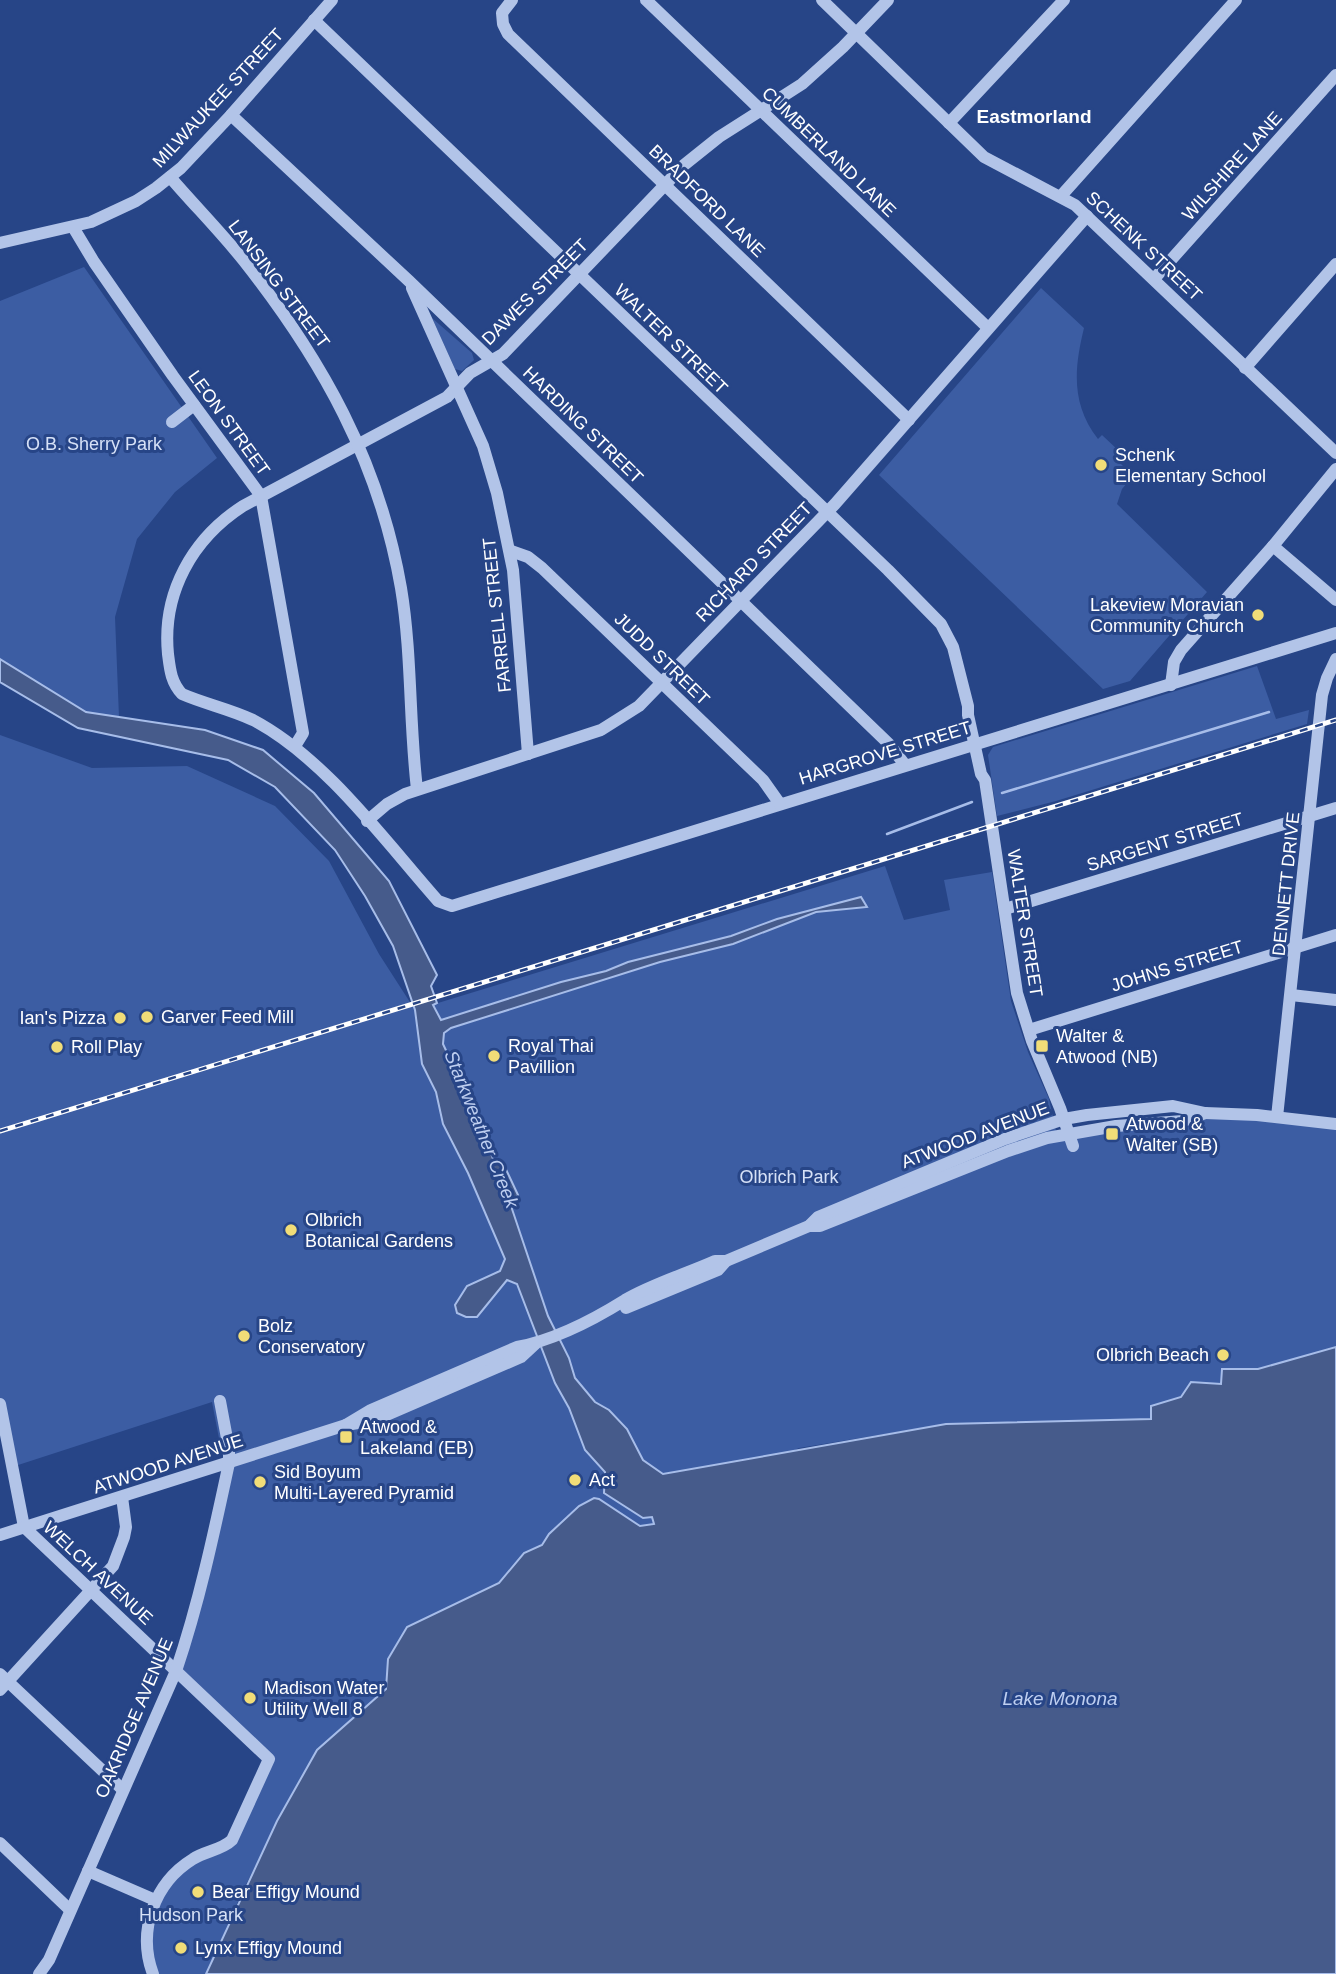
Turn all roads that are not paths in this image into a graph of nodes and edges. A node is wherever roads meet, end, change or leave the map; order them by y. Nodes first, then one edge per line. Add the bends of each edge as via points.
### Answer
1 (332, 0) edge
2 (512, 0) edge
3 (646, 0) edge
4 (822, 0) edge
5 (888, 0) edge
6 (1064, 0) edge
7 (1236, 0) edge
8 (314, 20) junction
9 (856, 33) junction
10 (1336, 75) edge
11 (760, 110) junction
12 (232, 115) junction
13 (949, 123) junction
14 (170, 177) junction
15 (665, 184) junction
16 (1061, 196) junction
17 (1087, 216) junction
18 (73, 227) junction
19 (0, 243) edge
20 (1336, 264) edge
21 (579, 275) junction
22 (1154, 279) junction
23 (409, 281) junction
24 (988, 328) junction
25 (491, 360) junction
26 (1245, 368) junction
27 (457, 387) junction
28 (194, 405) junction
29 (909, 420) junction
30 (172, 422) dead end
31 (359, 444) junction
32 (1336, 453) edge
33 (1336, 469) edge
34 (261, 496) junction
35 (827, 512) junction
36 (1273, 546) junction
37 (511, 551) junction
38 (1336, 600) edge
39 (740, 601) junction
40 (1336, 633) edge
41 (1336, 659) edge
42 (661, 684) junction
43 (1171, 685) junction
44 (979, 743) junction
45 (295, 747) junction
46 (528, 754) junction
47 (905, 765) junction
48 (417, 789) junction
49 (780, 804) junction
50 (1336, 808) edge
51 (1310, 816) junction
52 (367, 821) junction
53 (1004, 909) junction
54 (1336, 935) edge
55 (1297, 947) junction
56 (1291, 995) junction
57 (1336, 1000) edge
58 (1029, 1030) junction
59 (1205, 1113) junction
60 (1278, 1116) junction
61 (1064, 1119) junction
62 (1336, 1124) edge
63 (1068, 1133) junction
64 (1073, 1146) dead end
65 (808, 1226) junction
66 (220, 1401) dead end
67 (0, 1405) edge
68 (229, 1463) junction
69 (122, 1497) junction
70 (24, 1527) junction
71 (0, 1535) edge
72 (91, 1591) junction
73 (176, 1671) junction
74 (3, 1682) edge
75 (123, 1790) junction
76 (0, 1843) edge
77 (88, 1871) junction
78 (155, 1900) junction
79 (70, 1910) junction
80 (39, 1974) edge
81 (153, 1974) edge

1 - 8 street, MILWAUKEE STREET
2 - 15 street, BRADFORD LANE via 502,13 508,34
3 - 11 street, CUMBERLAND LANE
4 - 9 street, SCHENK STREET
5 - 9 street, DAWES STREET
6 - 13 street
7 - 16 street
8 - 12 street, MILWAUKEE STREET
8 - 21 street, WALTER STREET
9 - 11 street, DAWES STREET via 802,83
9 - 13 street, SCHENK STREET
10 - 22 street, WILSHIRE LANE
11 - 15 street, DAWES STREET via 719,137
11 - 24 street, CUMBERLAND LANE
12 - 14 street, MILWAUKEE STREET
12 - 23 street, HARDING STREET
13 - 16 street, SCHENK STREET via 984,157
14 - 18 street, MILWAUKEE STREET via 136,201
14 - 31 street, LANSING STREET via 287,318
15 - 21 street, DAWES STREET
15 - 29 street, BRADFORD LANE
16 - 17 street, SCHENK STREET
17 - 22 street, SCHENK STREET
17 - 24 street, RICHARD STREET
18 - 19 street, MILWAUKEE STREET
18 - 28 street, LEON STREET
20 - 26 street
21 - 25 street, DAWES STREET via 503,354
21 - 35 street, WALTER STREET
22 - 26 street, SCHENK STREET
23 - 25 street, HARDING STREET
23 - 27 street, FARRELL STREET
24 - 29 street, RICHARD STREET
25 - 27 street, DAWES STREET
25 - 39 street, HARDING STREET
26 - 32 street, SCHENK STREET
27 - 31 street, DAWES STREET via 447,397
27 - 37 street, FARRELL STREET via 483,446
28 - 30 street
28 - 34 street, LEON STREET
29 - 35 street, RICHARD STREET
31 - 34 street, DAWES STREET
31 - 48 street, LANSING STREET via 390,533 401,589
33 - 36 street
34 - 45 street, LEON STREET via 303,733
34 - 45 street, DAWES STREET via 230,514 190,556 169,612 170,672 179,692 251,720
35 - 39 street, RICHARD STREET
35 - 44 street, WALTER STREET via 937,620 953,647
36 - 38 street
36 - 43 street via 1181,650
37 - 42 street, JUDD STREET via 542,568
37 - 46 street, FARRELL STREET
39 - 42 street, RICHARD STREET
39 - 47 street, HARDING STREET via 889,744
40 - 43 street, HARGROVE STREET
41 - 51 street, DENNETT DRIVE via 1322,695
42 - 46 street, RICHARD STREET via 639,706 607,727
42 - 49 street, JUDD STREET via 763,780
43 - 44 street, HARGROVE STREET
44 - 47 street, HARGROVE STREET
44 - 53 street, WALTER STREET via 989,772 985,780
45 - 52 street
46 - 48 street, RICHARD STREET
47 - 49 street, HARGROVE STREET
48 - 52 street, RICHARD STREET via 387,804
49 - 52 street, HARGROVE STREET via 452,906 438,901
50 - 51 street, SARGENT STREET
51 - 53 street, SARGENT STREET
51 - 55 street, DENNETT DRIVE
53 - 58 street, WALTER STREET via 1014,979
54 - 55 street, JOHNS STREET
55 - 56 street, DENNETT DRIVE
55 - 58 street, JOHNS STREET
56 - 57 street
56 - 60 street, DENNETT DRIVE
58 - 61 street, WALTER STREET
59 - 60 street, ATWOOD AVENUE
59 - 61 street, ATWOOD AVENUE via 1173,1106
59 - 63 street, ATWOOD AVENUE via 1183,1121
60 - 62 street, ATWOOD AVENUE
61 - 63 street, WALTER STREET
61 - 65 street, ATWOOD AVENUE via 976,1150 818,1217
63 - 64 street, WALTER STREET
63 - 65 street, ATWOOD AVENUE via 1008,1151 820,1226
65 - 68 street, ATWOOD AVENUE via 726,1261 715,1261 535,1344 371,1410 346,1425
66 - 68 street, OAKRIDGE AVENUE
67 - 70 street
68 - 69 street, ATWOOD AVENUE
68 - 73 street, OAKRIDGE AVENUE via 206,1569
69 - 70 street, ATWOOD AVENUE
69 - 72 street via 126,1527 121,1548 113,1566
70 - 71 street, ATWOOD AVENUE
70 - 72 street, WELCH AVENUE
72 - 73 street, WELCH AVENUE
72 - 74 street
73 - 75 street, OAKRIDGE AVENUE
73 - 78 street, WELCH AVENUE via 269,1759 232,1840 177,1870
74 - 75 street
75 - 77 street, OAKRIDGE AVENUE
76 - 79 street
77 - 78 street
77 - 79 street, OAKRIDGE AVENUE
78 - 81 street via 146,1941
79 - 80 street, OAKRIDGE AVENUE

